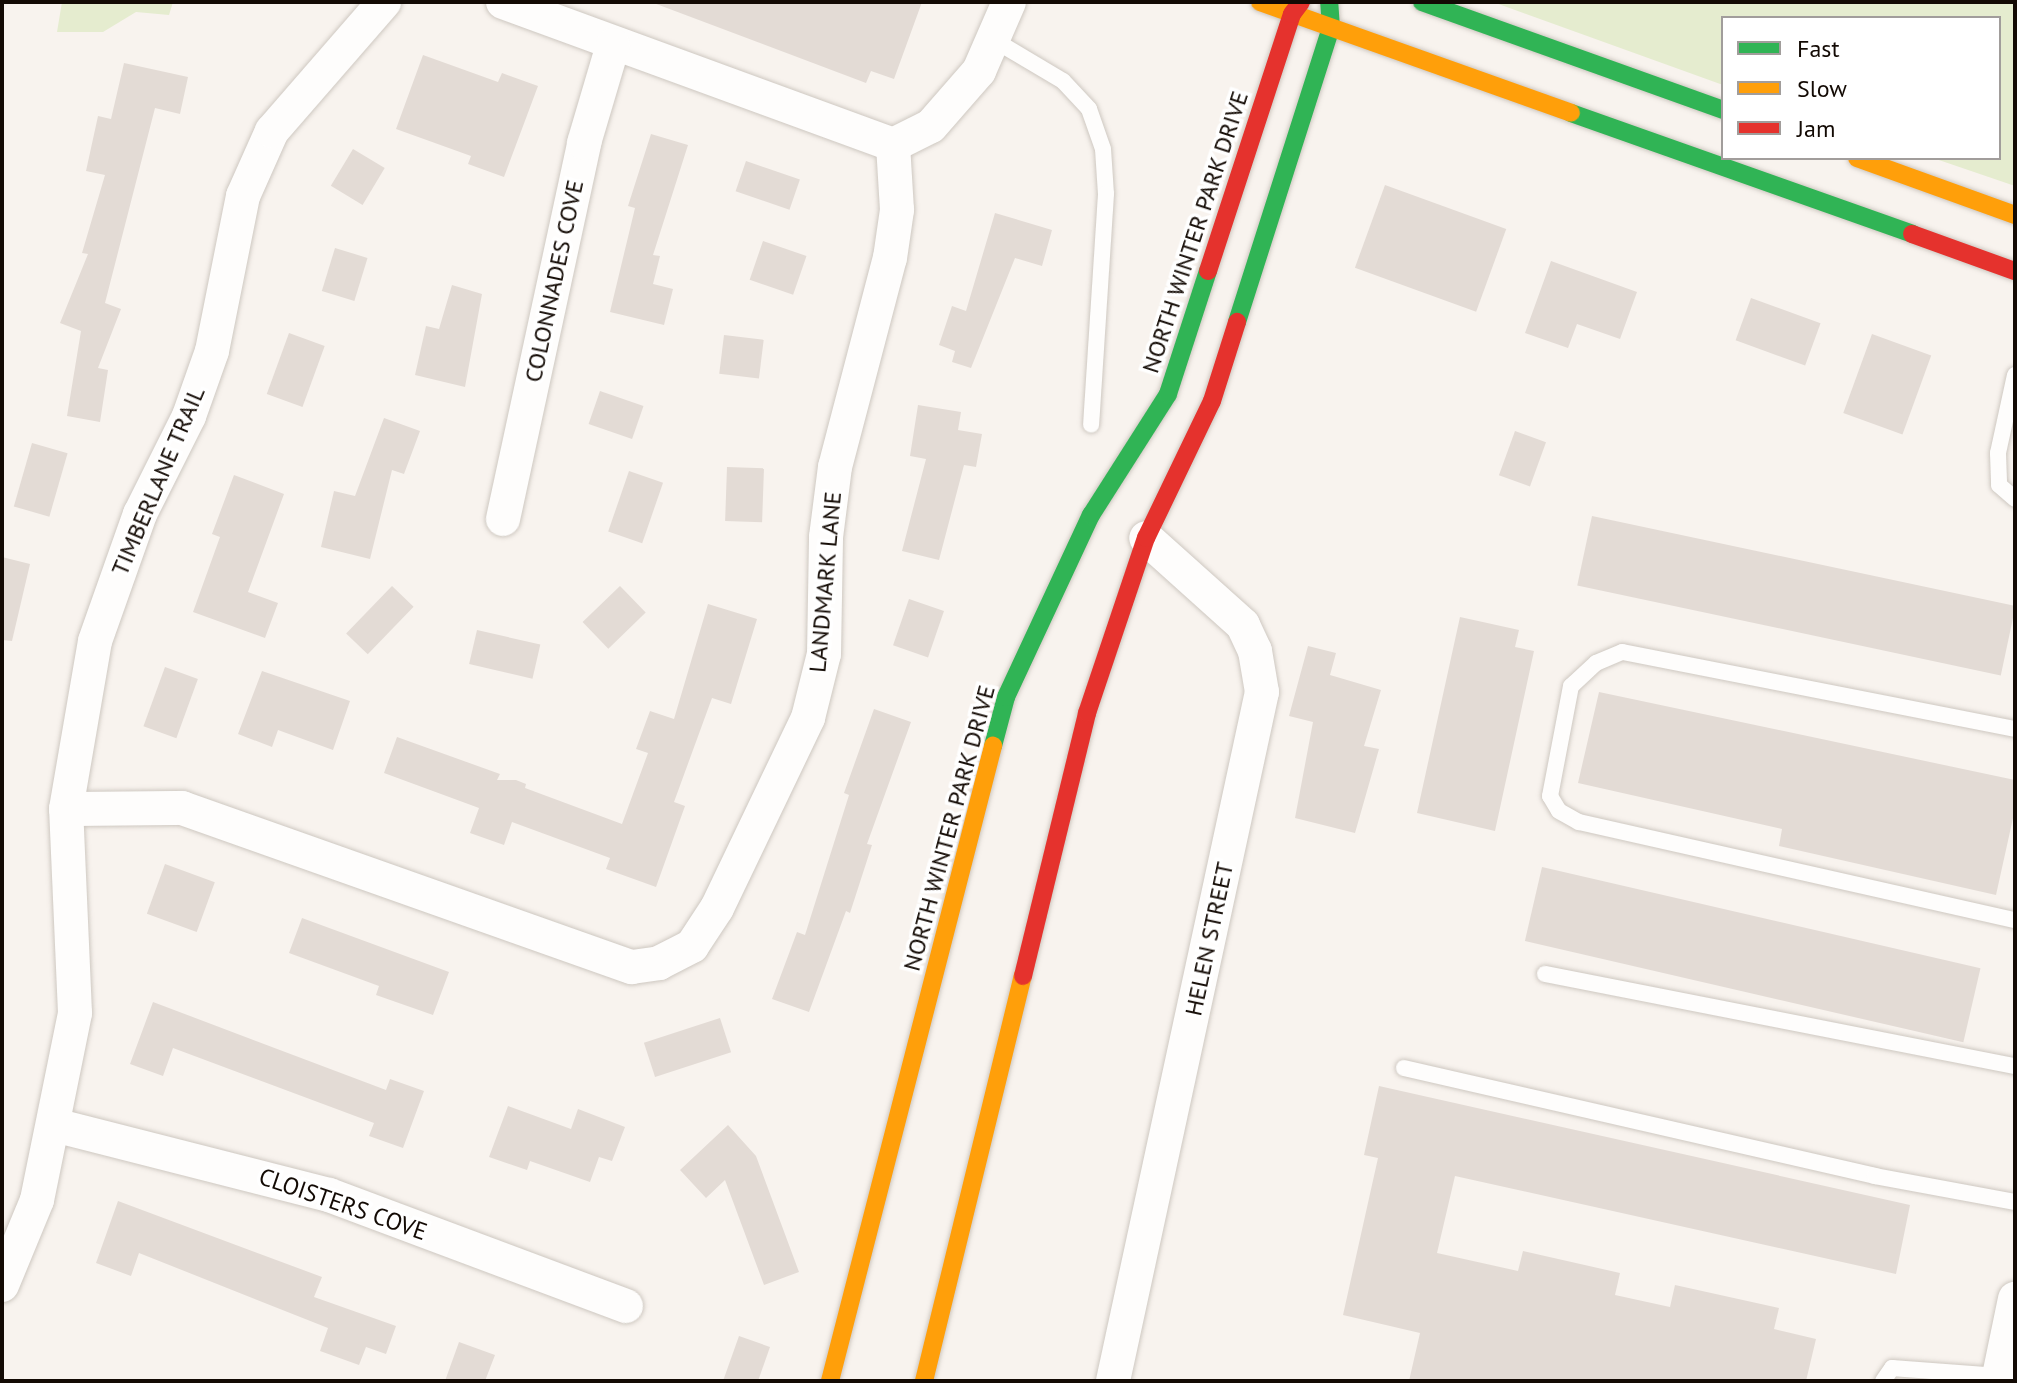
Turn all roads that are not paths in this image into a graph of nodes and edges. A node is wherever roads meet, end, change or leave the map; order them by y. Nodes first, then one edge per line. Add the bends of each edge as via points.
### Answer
1 (384, 2) edge
2 (503, 2) edge
3 (1009, 2) edge
4 (1260, 2) edge
5 (1329, 2) edge
6 (1422, 2) edge
7 (1297, 8) edge
8 (1331, 28) junction
9 (994, 40) junction
10 (613, 45) junction
11 (1721, 109) edge
12 (893, 145) junction
13 (1863, 160) edge
14 (2015, 215) edge
15 (2002, 245) dead end
16 (1949, 248) junction
17 (2015, 271) edge
18 (2015, 375) edge
19 (1091, 425) dead end
20 (2015, 499) edge
21 (503, 519) dead end
22 (1146, 538) junction
23 (2015, 729) edge
24 (66, 809) junction
25 (2015, 918) edge
26 (1545, 974) dead end
27 (2015, 1066) edge
28 (1404, 1068) dead end
29 (54, 1125) junction
30 (2015, 1202) edge
31 (2, 1285) edge
32 (2015, 1299) edge
33 (626, 1306) dead end
34 (1998, 1379) edge
35 (830, 1381) edge
36 (924, 1381) edge
37 (1113, 1381) edge
38 (1883, 1381) edge

1 - 24 street, TIMBERLANE TRAIL via 272,131 243,196 212,351 189,416 140,514 95,641
2 - 10 street
3 - 9 street
4 - 7 street
5 - 8 street
6 - 11 street
7 - 8 street
7 - 35 street, NORTH WINTER PARK DRIVE via 1168,394 1091,515 1006,697
8 - 16 street
8 - 22 street via 1212,401
9 - 12 street via 979,71 931,126
9 - 19 lane via 1063,81 1089,109 1103,149 1106,194
10 - 12 street
10 - 21 street, COLONNADES COVE via 584,143
12 - 24 street, LANDMARK LANE via 897,210 892,246 835,467 826,537 824,654 808,718 717,908 692,946 659,963 632,967 597,959 195,811 149,805
13 - 14 street
15 - 16 street
16 - 17 street
18 - 20 lane via 1998,453 1999,485
22 - 36 street via 1087,713
22 - 37 street, HELEN STREET via 1243,625 1255,651 1262,692
23 - 25 lane via 1622,652 1596,663 1571,686 1550,796 1559,811 1579,822
24 - 29 street, TIMBERLANE TRAIL via 75,1013
26 - 27 lane
28 - 30 lane via 1875,1176
29 - 31 street, TIMBERLANE TRAIL via 37,1200
29 - 33 street, CLOISTERS COVE via 329,1195
32 - 34 street
34 - 38 lane via 1892,1368

